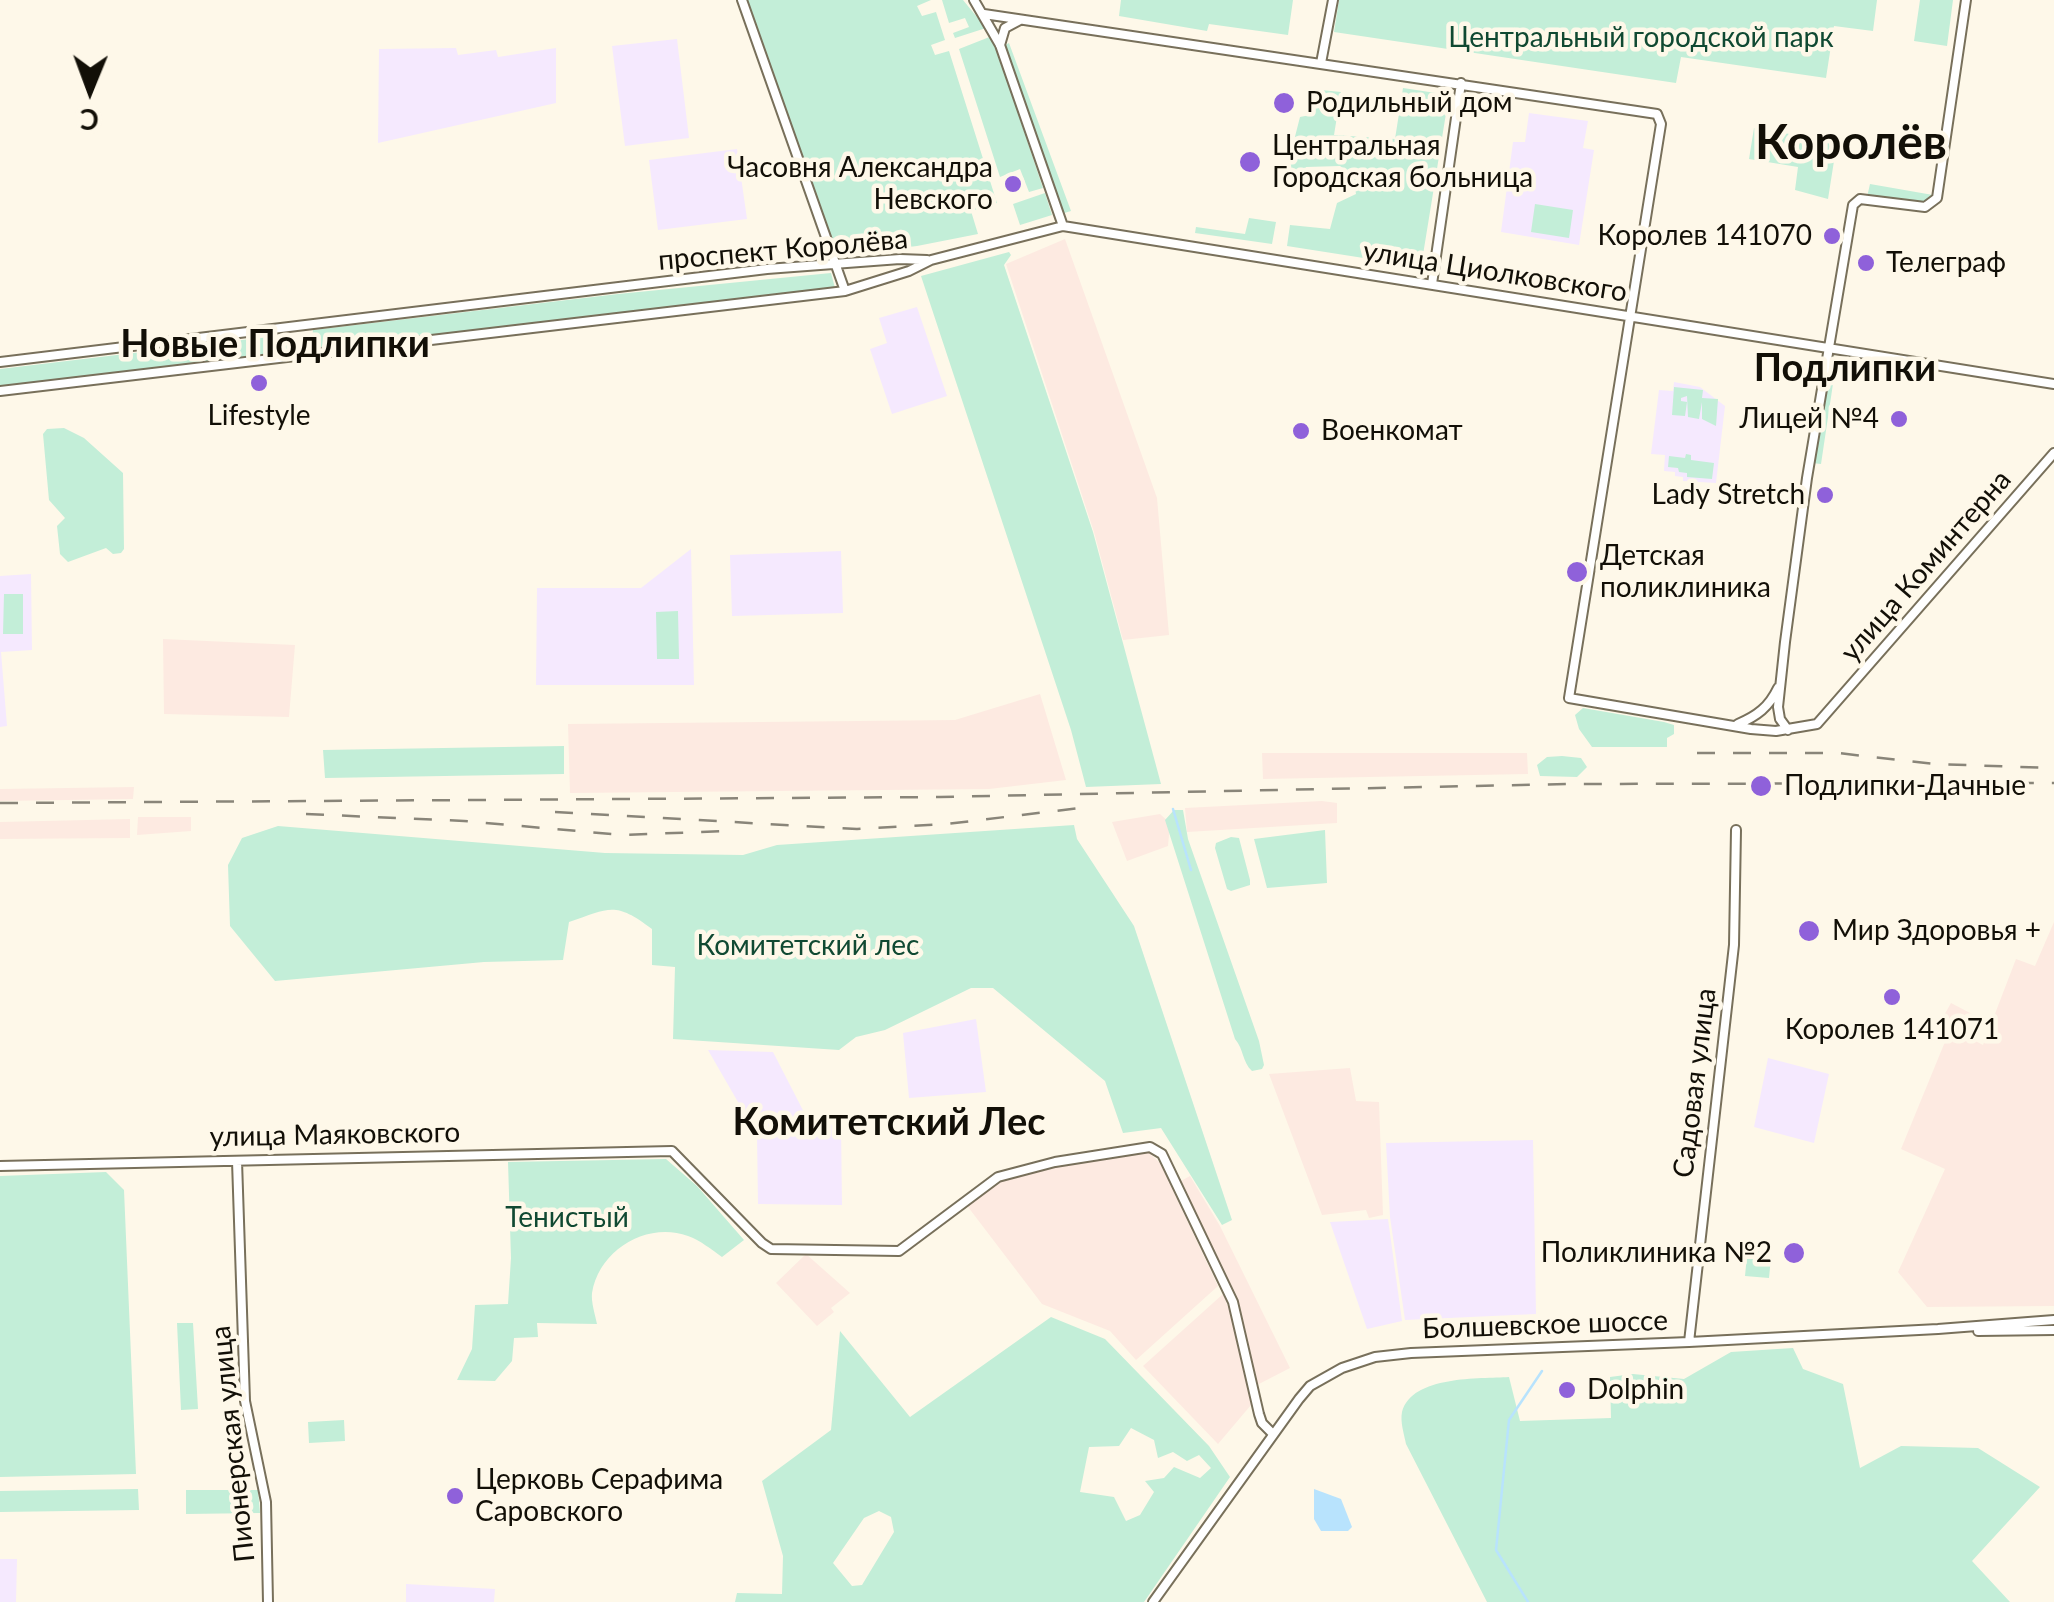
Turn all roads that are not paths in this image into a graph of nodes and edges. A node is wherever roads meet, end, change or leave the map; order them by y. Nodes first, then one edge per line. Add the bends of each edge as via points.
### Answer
1 (742, 0) edge
2 (974, 0) edge
3 (1333, 0) edge
4 (1966, 0) edge
5 (984, 14) junction
6 (1025, 19) junction
7 (1000, 45) junction
8 (1320, 63) junction
9 (1461, 83) junction
10 (1063, 226) junction
11 (933, 260) junction
12 (870, 262) junction
13 (833, 265) junction
14 (880, 280) junction
15 (1432, 284) junction
16 (845, 291) junction
17 (1630, 316) junction
18 (1828, 348) junction
19 (0, 362) edge
20 (2054, 384) edge
21 (0, 391) edge
22 (2054, 453) edge
23 (1782, 680) junction
24 (1753, 718) junction
25 (1735, 725) junction
26 (1751, 729) junction
27 (1788, 730) junction
28 (1736, 830) dead end
29 (237, 1161) junction
30 (0, 1166) edge
31 (2054, 1320) edge
32 (1938, 1330) junction
33 (2054, 1330) edge
34 (1688, 1342) junction
35 (1272, 1434) junction
36 (268, 1602) edge
37 (1153, 1602) edge

1 - 13 street
2 - 5 street
3 - 8 street
4 - 18 street via 1937,198 1925,207 1860,199 1853,204
5 - 6 street
5 - 7 street
6 - 7 street via 1010,24
6 - 8 street
7 - 10 street
8 - 9 street
9 - 15 street
9 - 17 street via 1657,114
10 - 11 street, улица Циолковского
10 - 15 street, улица Циолковского
11 - 12 street, проспект Королёва
11 - 14 street, проспект Королёва
12 - 13 street, проспект Королёва
12 - 14 street
13 - 16 street
13 - 19 street, проспект Королёва
14 - 16 street, проспект Королёва
15 - 17 street, улица Циолковского
16 - 21 street, проспект Королёва
17 - 18 street, улица Циолковского
17 - 25 street via 1569,698
18 - 20 street, улица Циолковского
18 - 23 street
22 - 27 street, улица Коминтерна via 1833,709 1817,724
23 - 24 street
23 - 27 street via 1780,719
24 - 25 street
24 - 26 street
25 - 26 street
26 - 27 street
28 - 34 street, Садовая улица via 1734,945
29 - 30 street, улица Маяковского
29 - 35 street, улица Маяковского via 672,1150 771,1249 899,1251 1012,1171 1153,1148 1171,1171 1233,1302 1259,1414
29 - 36 street, Пионерская улица via 245,1401 266,1502
31 - 32 street, Болшевское шоссе
32 - 33 street
32 - 34 street, Болшевское шоссе
34 - 35 street, Болшевское шоссе via 1375,1357 1310,1386
35 - 37 street, Болшевское шоссе

